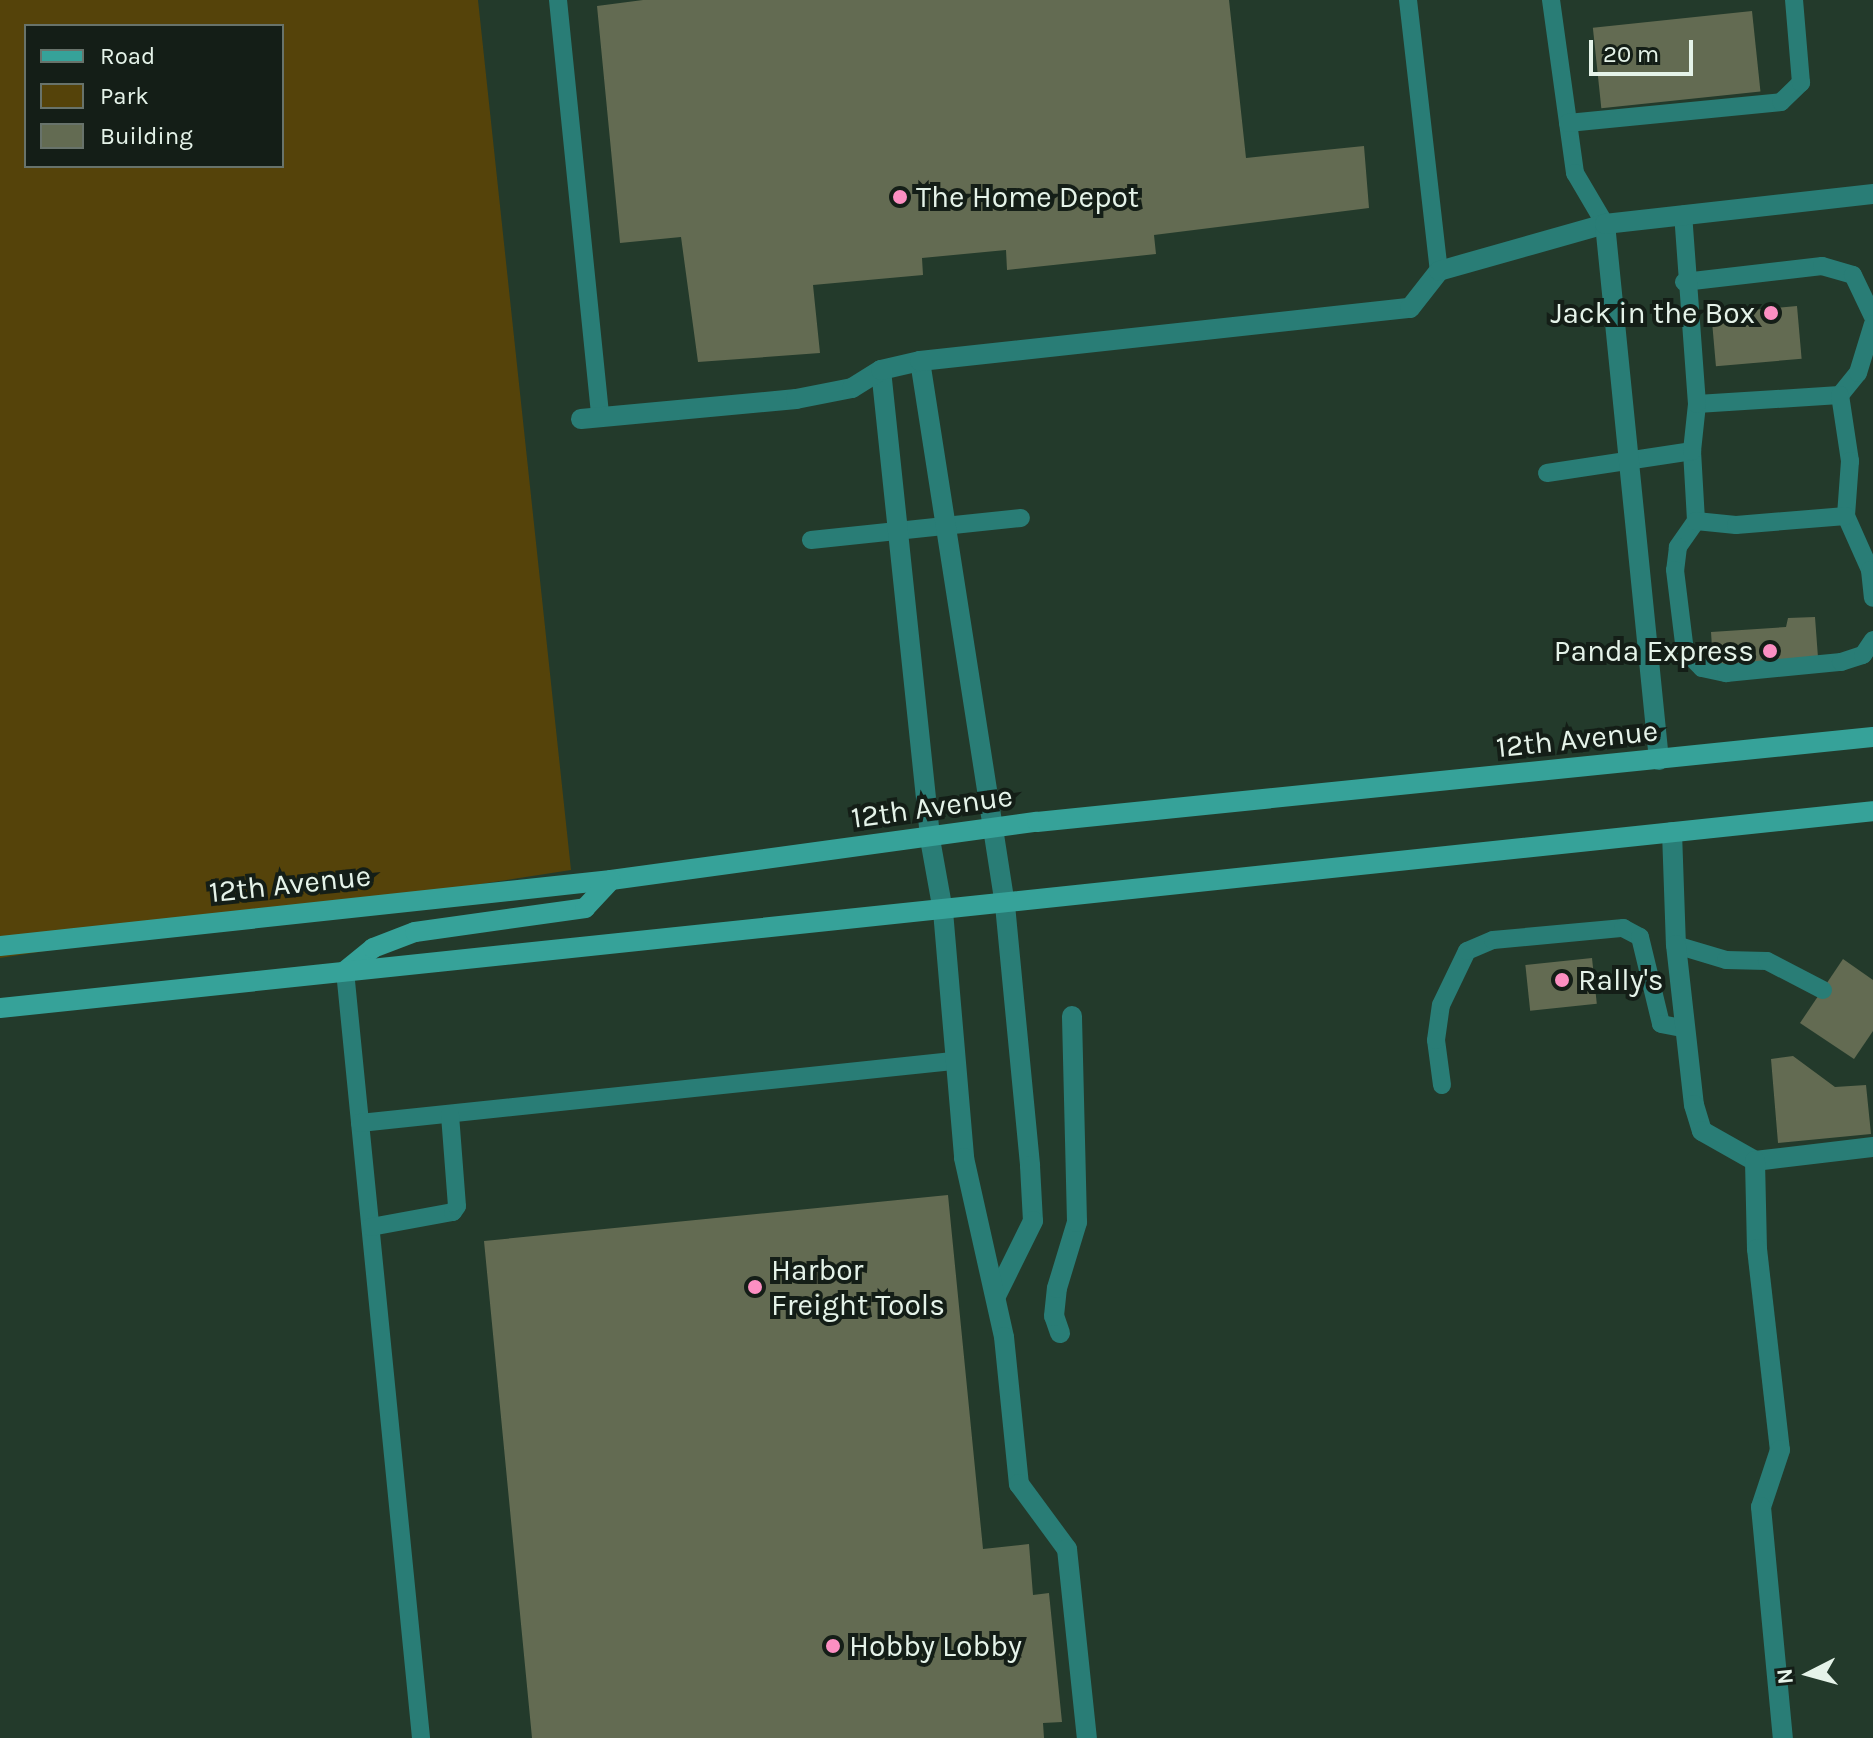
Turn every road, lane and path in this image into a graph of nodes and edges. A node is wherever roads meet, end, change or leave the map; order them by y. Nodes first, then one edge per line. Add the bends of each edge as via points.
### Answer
1 (558, 0) edge
2 (1408, 0) edge
3 (1551, 0) edge
4 (1794, 0) edge
5 (1568, 123) junction
6 (1873, 194) edge
7 (1683, 215) junction
8 (1605, 224) junction
9 (1439, 271) junction
10 (1684, 282) junction
11 (1873, 317) edge
12 (1873, 324) edge
13 (920, 361) junction
14 (881, 370) junction
15 (1840, 395) junction
16 (1697, 404) junction
17 (590, 418) joint
18 (1692, 451) junction
19 (1627, 461) junction
20 (1547, 473) dead end
21 (1846, 516) junction
22 (1021, 518) dead end
23 (1696, 521) junction
24 (942, 526) junction
25 (899, 531) junction
26 (811, 540) dead end
27 (1873, 598) edge
28 (1873, 640) edge
29 (1873, 737) edge
30 (1659, 760) junction
31 (1873, 811) edge
32 (990, 828) junction
33 (1672, 832) junction
34 (930, 839) junction
35 (611, 880) junction
36 (1005, 905) junction
37 (943, 911) junction
38 (1676, 945) junction
39 (0, 946) edge
40 (345, 971) junction
41 (1823, 990) dead end
42 (0, 1008) edge
43 (1072, 1016) dead end
44 (1686, 1029) junction
45 (953, 1061) junction
46 (1442, 1085) dead end
47 (450, 1114) junction
48 (360, 1123) junction
49 (1873, 1147) edge
50 (1755, 1161) junction
51 (371, 1227) junction
52 (996, 1296) junction
53 (1060, 1333) dead end
54 (421, 1738) edge
55 (1087, 1738) edge
56 (1783, 1738) edge

1 - 17 lane
2 - 9 lane
3 - 5 lane
4 - 5 lane via 1801,83 1781,102
5 - 8 lane via 1575,173
6 - 7 street
7 - 8 street
7 - 10 lane
8 - 9 street
8 - 19 street
9 - 13 street via 1410,308
10 - 11 lane via 1822,266 1853,275
10 - 16 lane
12 - 15 lane via 1858,373
13 - 14 street
13 - 24 street
14 - 17 street via 852,388 796,399
14 - 25 street
15 - 16 lane
15 - 21 lane via 1850,461
16 - 18 lane
18 - 19 lane
18 - 23 lane
19 - 20 lane
19 - 30 street
21 - 23 lane via 1736,525
21 - 27 lane via 1870,570
22 - 24 lane
23 - 28 lane via 1678,547 1675,570 1685,651 1702,668 1726,673 1841,662 1863,655
24 - 25 lane
24 - 32 street
25 - 26 lane
25 - 34 street
29 - 30 main road, 12th Avenue
30 - 32 main road, 12th Avenue
31 - 33 main road
32 - 34 main road, 12th Avenue
32 - 36 street
33 - 36 main road
33 - 38 street
34 - 35 main road, 12th Avenue
34 - 37 street
35 - 39 main road, 12th Avenue
35 - 40 main road via 585,908 415,932 373,948
36 - 37 main road
36 - 52 street via 1033,1221
37 - 40 main road
37 - 45 street
38 - 41 lane via 1726,960 1767,961
38 - 44 street
40 - 42 main road
40 - 48 lane
43 - 53 street via 1077,1222 1057,1288 1054,1316
44 - 46 lane via 1661,1024 1640,937 1623,928 1493,940 1467,951 1441,1005 1436,1040
44 - 50 street via 1702,1131
45 - 47 lane
45 - 52 street via 974,1222
47 - 48 lane
47 - 51 lane via 457,1206 453,1212
48 - 51 lane
49 - 50 street
50 - 56 street via 1757,1249 1780,1450 1761,1507
51 - 54 lane
52 - 55 street via 1019,1484 1067,1549

